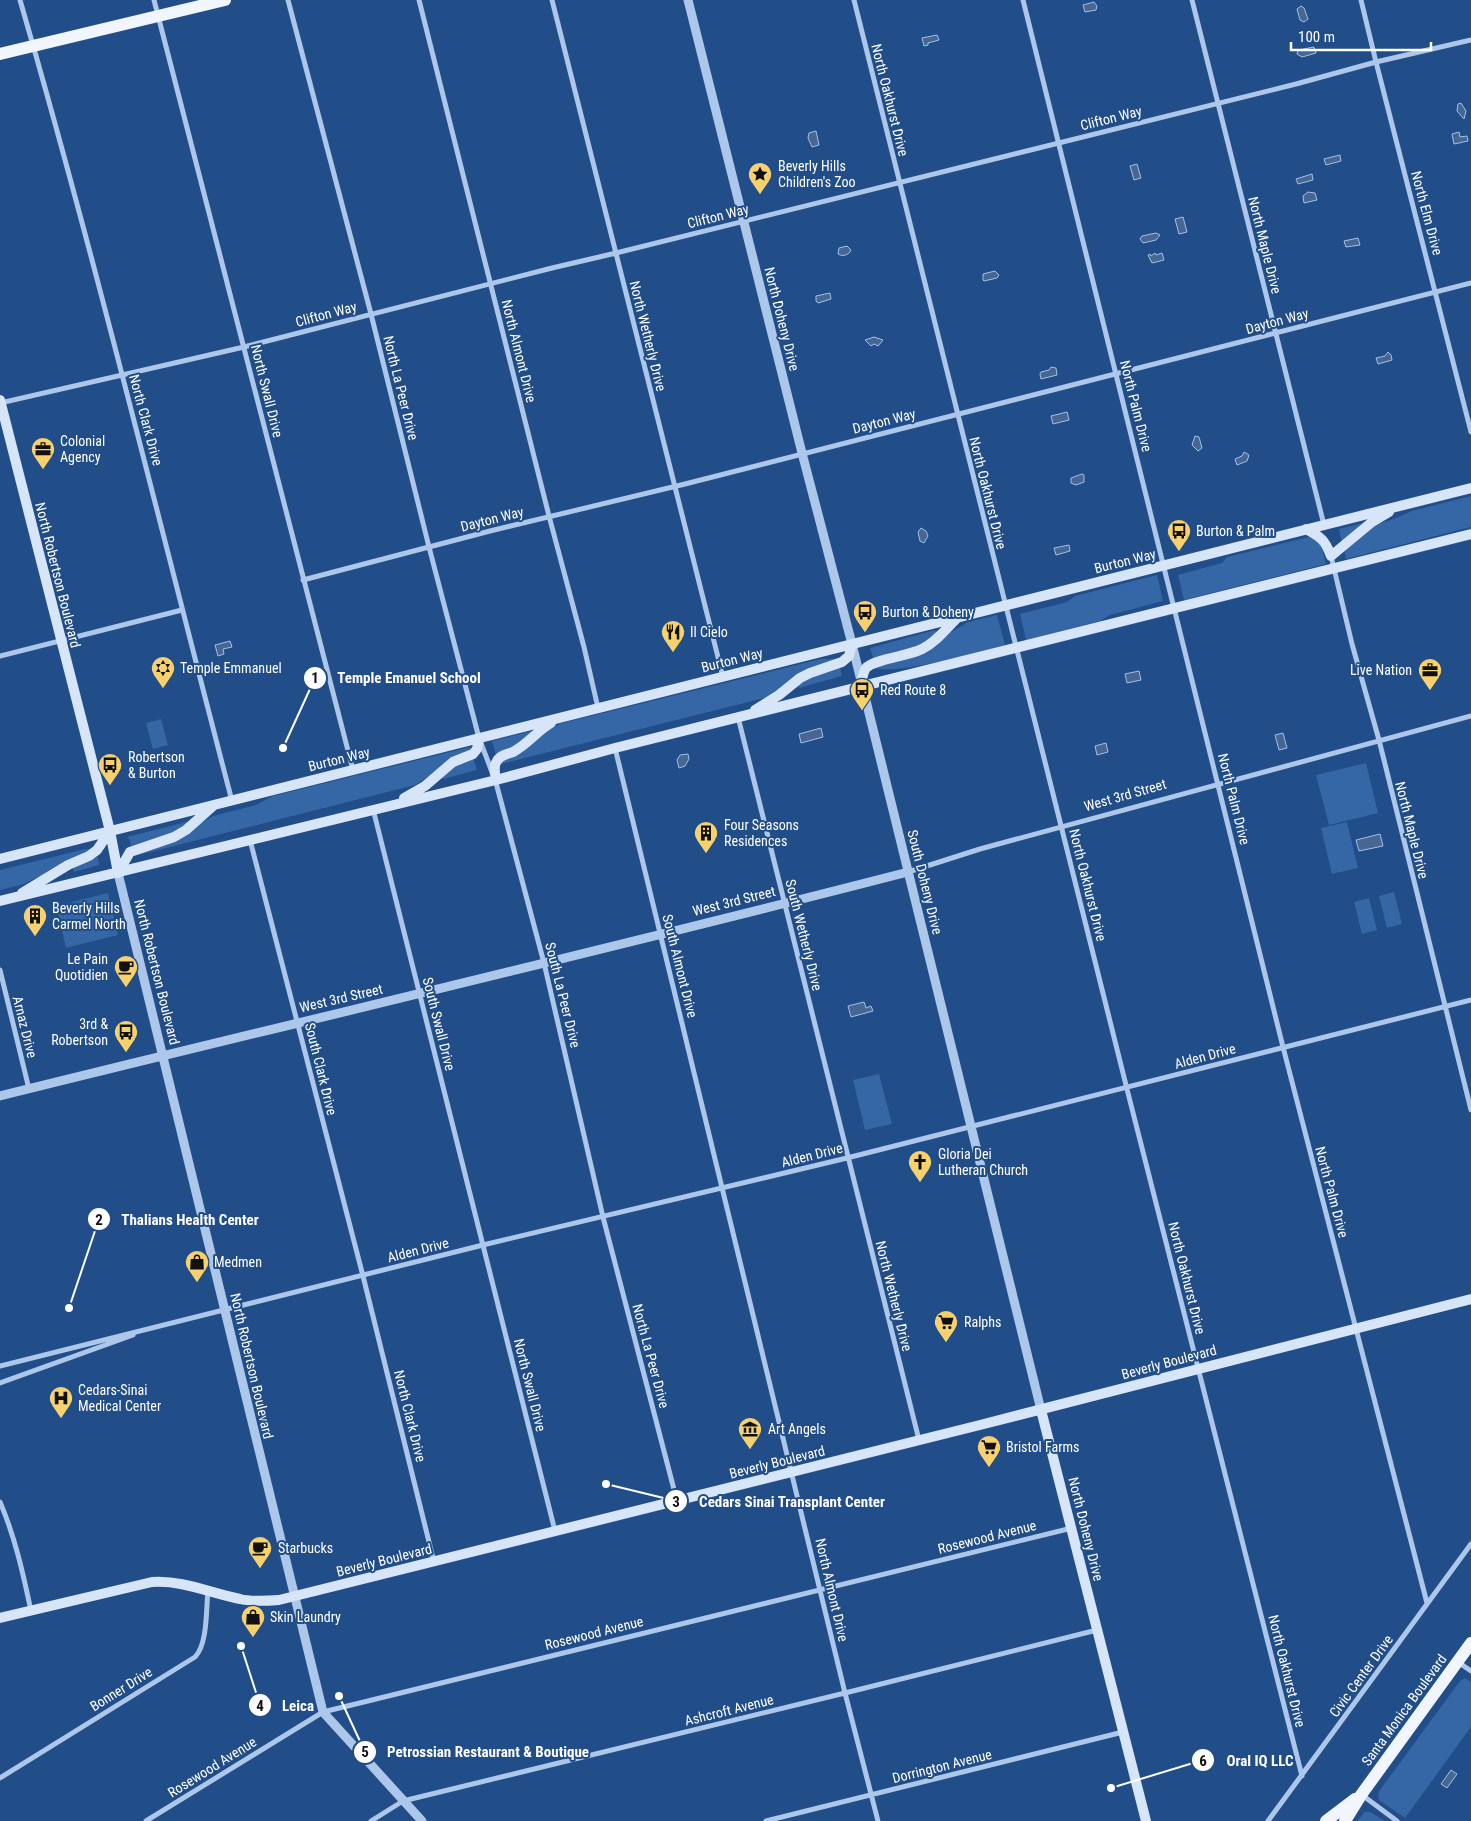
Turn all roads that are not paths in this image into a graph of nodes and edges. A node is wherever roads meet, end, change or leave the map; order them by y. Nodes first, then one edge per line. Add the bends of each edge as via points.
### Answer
1 (20, 0) edge
2 (154, 0) edge
3 (225, 0) edge
4 (288, 0) edge
5 (419, 0) edge
6 (552, 0) edge
7 (688, 0) edge
8 (854, 0) edge
9 (1023, 0) edge
10 (1192, 0) edge
11 (1361, 0) edge
12 (158, 17) junction
13 (1471, 40) edge
14 (33, 46) junction
15 (0, 54) edge
16 (1376, 62) junction
17 (1218, 103) junction
18 (1058, 143) junction
19 (899, 183) junction
20 (744, 221) junction
21 (616, 254) junction
22 (1471, 283) edge
23 (490, 284) junction
24 (1436, 291) junction
25 (371, 314) junction
26 (1276, 333) junction
27 (244, 347) junction
28 (1117, 374) junction
29 (122, 375) junction
30 (0, 402) edge
31 (957, 414) junction
32 (1471, 432) edge
33 (802, 454) junction
34 (674, 486) junction
35 (1471, 488) edge
36 (1402, 505) junction
37 (549, 516) junction
38 (1324, 525) junction
39 (1306, 529) junction
40 (1471, 534) edge
41 (429, 547) junction
42 (1331, 556) junction
43 (1163, 565) junction
44 (1334, 568) junction
45 (303, 580) junction
46 (1005, 605) junction
47 (1174, 608) junction
48 (182, 610) junction
49 (958, 617) junction
50 (61, 641) junction
51 (852, 644) junction
52 (1016, 648) junction
53 (0, 656) edge
54 (723, 677) junction
55 (861, 687) junction
56 (598, 708) junction
57 (742, 716) junction
58 (1471, 716) edge
59 (560, 718) junction
60 (478, 738) junction
61 (1379, 740) junction
62 (615, 748) junction
63 (352, 770) junction
64 (496, 780) junction
65 (1218, 784) junction
66 (232, 801) junction
67 (395, 804) junction
68 (214, 805) junction
69 (373, 809) junction
70 (1062, 828) junction
71 (110, 831) junction
72 (250, 840) junction
73 (0, 859) edge
74 (908, 872) junction
75 (118, 873) junction
76 (15, 897) junction
77 (0, 901) edge
78 (785, 902) junction
79 (661, 934) junction
80 (544, 963) junction
81 (0, 970) edge
82 (420, 994) junction
83 (1471, 1000) edge
84 (1444, 1007) junction
85 (298, 1022) junction
86 (1283, 1047) junction
87 (163, 1055) junction
88 (1126, 1088) junction
89 (29, 1089) junction
90 (0, 1096) edge
91 (1471, 1110) edge
92 (971, 1126) junction
93 (847, 1158) junction
94 (723, 1188) junction
95 (604, 1217) junction
96 (483, 1245) junction
97 (363, 1276) junction
98 (1471, 1299) edge
99 (225, 1310) junction
100 (157, 1326) junction
101 (1356, 1328) junction
102 (0, 1366) edge
103 (1198, 1368) junction
104 (0, 1383) edge
105 (1041, 1410) junction
106 (919, 1440) junction
107 (792, 1473) junction
108 (677, 1501) junction
109 (0, 1502) edge
110 (1072, 1528) junction
111 (556, 1531) junction
112 (1471, 1544) edge
113 (434, 1562) junction
114 (820, 1589) junction
115 (208, 1590) junction
116 (294, 1596) junction
117 (1427, 1603) junction
118 (31, 1611) junction
119 (0, 1618) edge
120 (1097, 1630) junction
121 (1471, 1643) edge
122 (1458, 1661) junction
123 (1471, 1671) edge
124 (845, 1693) junction
125 (323, 1712) junction
126 (1123, 1732) junction
127 (1302, 1776) junction
128 (0, 1778) edge
129 (872, 1795) junction
130 (1361, 1795) junction
131 (403, 1801) junction
132 (146, 1821) edge
133 (371, 1821) edge
134 (422, 1821) edge
135 (766, 1821) edge
136 (878, 1821) edge
137 (1146, 1821) edge
138 (1268, 1821) edge
139 (1326, 1821) edge
140 (1345, 1821) edge
141 (1397, 1821) edge

1 - 14 street
2 - 12 street
3 - 12 main road
4 - 25 street, North La Peer Drive
5 - 23 street, North Almont Drive
6 - 21 street, North Wetherly Drive
7 - 20 street, North Doheny Drive
8 - 19 street, North Oakhurst Drive
9 - 18 street, North Palm Drive
10 - 17 street, North Maple Drive
11 - 16 street, North Elm Drive
12 - 14 main road
12 - 27 street, North Swall Drive
13 - 16 street, Clifton Way
14 - 15 main road
14 - 29 street, North Clark Drive
16 - 17 street, Clifton Way
16 - 24 street, North Elm Drive
17 - 18 street, Clifton Way
17 - 26 street, North Maple Drive
18 - 19 street, Clifton Way
18 - 28 street, North Palm Drive
19 - 20 street, Clifton Way
19 - 31 street, North Oakhurst Drive
20 - 21 street, Clifton Way
20 - 33 street, North Doheny Drive
21 - 23 street, Clifton Way
21 - 34 street, North Wetherly Drive
22 - 24 street, Dayton Way
23 - 25 street, Clifton Way
23 - 37 street, North Almont Drive
24 - 26 street, Dayton Way
24 - 32 street, North Elm Drive
25 - 27 street, Clifton Way
25 - 41 street, North La Peer Drive
26 - 28 street, Dayton Way
26 - 38 street, North Maple Drive
27 - 29 street, Clifton Way
27 - 45 street, North Swall Drive
28 - 31 street, Dayton Way
28 - 43 street, North Palm Drive
29 - 30 street, Clifton Way
29 - 48 street, North Clark Drive
30 - 50 main road, North Robertson Boulevard
31 - 33 street, Dayton Way
31 - 46 street, North Oakhurst Drive
33 - 34 street, Dayton Way
33 - 51 street, North Doheny Drive
34 - 37 street, Dayton Way
34 - 54 street, North Wetherly Drive
35 - 36 main road, Burton Way
36 - 38 main road, Burton Way
36 - 42 main road via 1372,522
37 - 41 street, Dayton Way
37 - 56 street, North Almont Drive
38 - 39 main road, Burton Way
39 - 42 main road via 1319,536
39 - 43 main road, Burton Way
40 - 44 main road
41 - 45 street, Dayton Way
41 - 60 street, North La Peer Drive
42 - 44 street, North Maple Drive
43 - 46 main road, Burton Way
43 - 47 street, North Palm Drive
44 - 47 main road
44 - 61 street, North Maple Drive
45 - 63 street, North Swall Drive
46 - 49 main road, Burton Way
46 - 52 street, North Oakhurst Drive
47 - 52 main road
47 - 65 street, North Palm Drive
48 - 50 street
48 - 66 street, North Clark Drive
49 - 51 main road, Burton Way
49 - 55 main road via 924,648 869,665 863,674
50 - 53 street
50 - 71 main road, North Robertson Boulevard
51 - 54 main road, Burton Way
51 - 55 street, South Doheny Drive
51 - 57 main road via 849,656 842,662 810,672
52 - 55 main road
52 - 70 street, North Oakhurst Drive
54 - 56 main road, Burton Way
55 - 57 main road
55 - 74 street, South Doheny Drive
56 - 59 main road, Burton Way
57 - 62 main road
57 - 78 street, South Wetherly Drive
58 - 61 street, West 3rd Street
59 - 60 main road, Burton Way
59 - 64 main road via 515,751 498,758 495,763
60 - 63 main road, Burton Way
60 - 64 street, North La Peer Drive
60 - 67 main road via 473,754 453,762 425,786
61 - 65 street, West 3rd Street
61 - 84 street, North Maple Drive
62 - 64 main road
62 - 79 street, South Almont Drive
63 - 66 main road, Burton Way
64 - 67 main road
64 - 80 street, South La Peer Drive
65 - 70 street, West 3rd Street
65 - 86 street, North Palm Drive
66 - 68 main road, Burton Way
67 - 69 main road
68 - 71 main road, Burton Way
68 - 75 main road via 174,837 130,852
69 - 72 main road
69 - 82 street, South Swall Drive
70 - 74 street, West 3rd Street
70 - 88 street, North Oakhurst Drive
71 - 73 main road, Burton Way
71 - 75 main road, North Robertson Boulevard
71 - 76 main road via 89,856
72 - 75 main road
72 - 85 street, South Clark Drive
74 - 78 street, West 3rd Street
74 - 92 street, South Doheny Drive
75 - 76 main road
75 - 87 street, North Robertson Boulevard
76 - 77 main road
78 - 79 street, West 3rd Street
78 - 93 street, South Wetherly Drive
79 - 80 street, West 3rd Street
79 - 94 street, South Almont Drive
80 - 82 street, West 3rd Street
80 - 95 street, South La Peer Drive
81 - 89 street, Arnaz Drive
82 - 85 street, West 3rd Street
82 - 96 street, South Swall Drive
83 - 84 street, Alden Drive
84 - 86 street, Alden Drive
84 - 91 street, North Maple Drive
85 - 87 street, West 3rd Street
85 - 97 street, South Clark Drive
86 - 88 street, Alden Drive
86 - 101 street, North Palm Drive
87 - 89 street, West 3rd Street
87 - 99 street, North Robertson Boulevard
88 - 92 street, Alden Drive
88 - 103 street, North Oakhurst Drive
89 - 90 street, West 3rd Street
92 - 93 street, Alden Drive
92 - 105 street, North Doheny Drive
93 - 94 street, Alden Drive
93 - 106 street, North Wetherly Drive
94 - 95 street, Alden Drive
94 - 107 street, North Almont Drive
95 - 96 street, Alden Drive
95 - 108 street, North La Peer Drive
96 - 97 street, Alden Drive
96 - 111 street, North Swall Drive
97 - 99 street, Alden Drive
97 - 113 street, North Clark Drive
98 - 101 main road, Beverly Boulevard
99 - 100 street, Alden Drive
99 - 116 street, North Robertson Boulevard
100 - 102 street, Alden Drive
100 - 104 street, Alden Drive
101 - 103 main road, Beverly Boulevard
101 - 117 street, North Palm Drive
103 - 105 main road, Beverly Boulevard
103 - 127 street, North Oakhurst Drive
105 - 106 main road, Beverly Boulevard
105 - 110 main road, North Doheny Drive
106 - 107 main road, Beverly Boulevard
107 - 108 main road, Beverly Boulevard
107 - 114 street, North Almont Drive
108 - 111 main road, Beverly Boulevard
109 - 118 street via 18,1549
110 - 114 street, Rosewood Avenue
110 - 120 main road, North Doheny Drive
111 - 113 main road, Beverly Boulevard
112 - 117 street, Civic Center Drive
113 - 116 main road, Beverly Boulevard
114 - 124 street, North Almont Drive
114 - 125 street, Rosewood Avenue
115 - 116 main road, Beverly Boulevard via 252,1601
115 - 118 main road, Beverly Boulevard via 163,1581 152,1582
115 - 128 street, Bonner Drive via 203,1643 195,1657
116 - 125 street, North Robertson Boulevard
117 - 127 street, Civic Center Drive
118 - 119 main road, Beverly Boulevard
120 - 124 street, Ashcroft Avenue
120 - 126 main road, North Doheny Drive
121 - 122 main road, Santa Monica Boulevard
122 - 123 street
122 - 130 main road, Santa Monica Boulevard
124 - 129 street, North Almont Drive
124 - 131 street, Ashcroft Avenue
125 - 131 street, North Robertson Boulevard
125 - 132 street, Rosewood Avenue
126 - 129 street, Dorrington Avenue
126 - 137 main road, North Doheny Drive
127 - 138 street, Civic Center Drive
129 - 135 street, Dorrington Avenue
129 - 136 street, North Almont Drive
130 - 139 main road, Santa Monica Boulevard
130 - 140 main road, Santa Monica Boulevard
130 - 141 street
131 - 133 street, Ashcroft Avenue
131 - 134 street, North Robertson Boulevard

